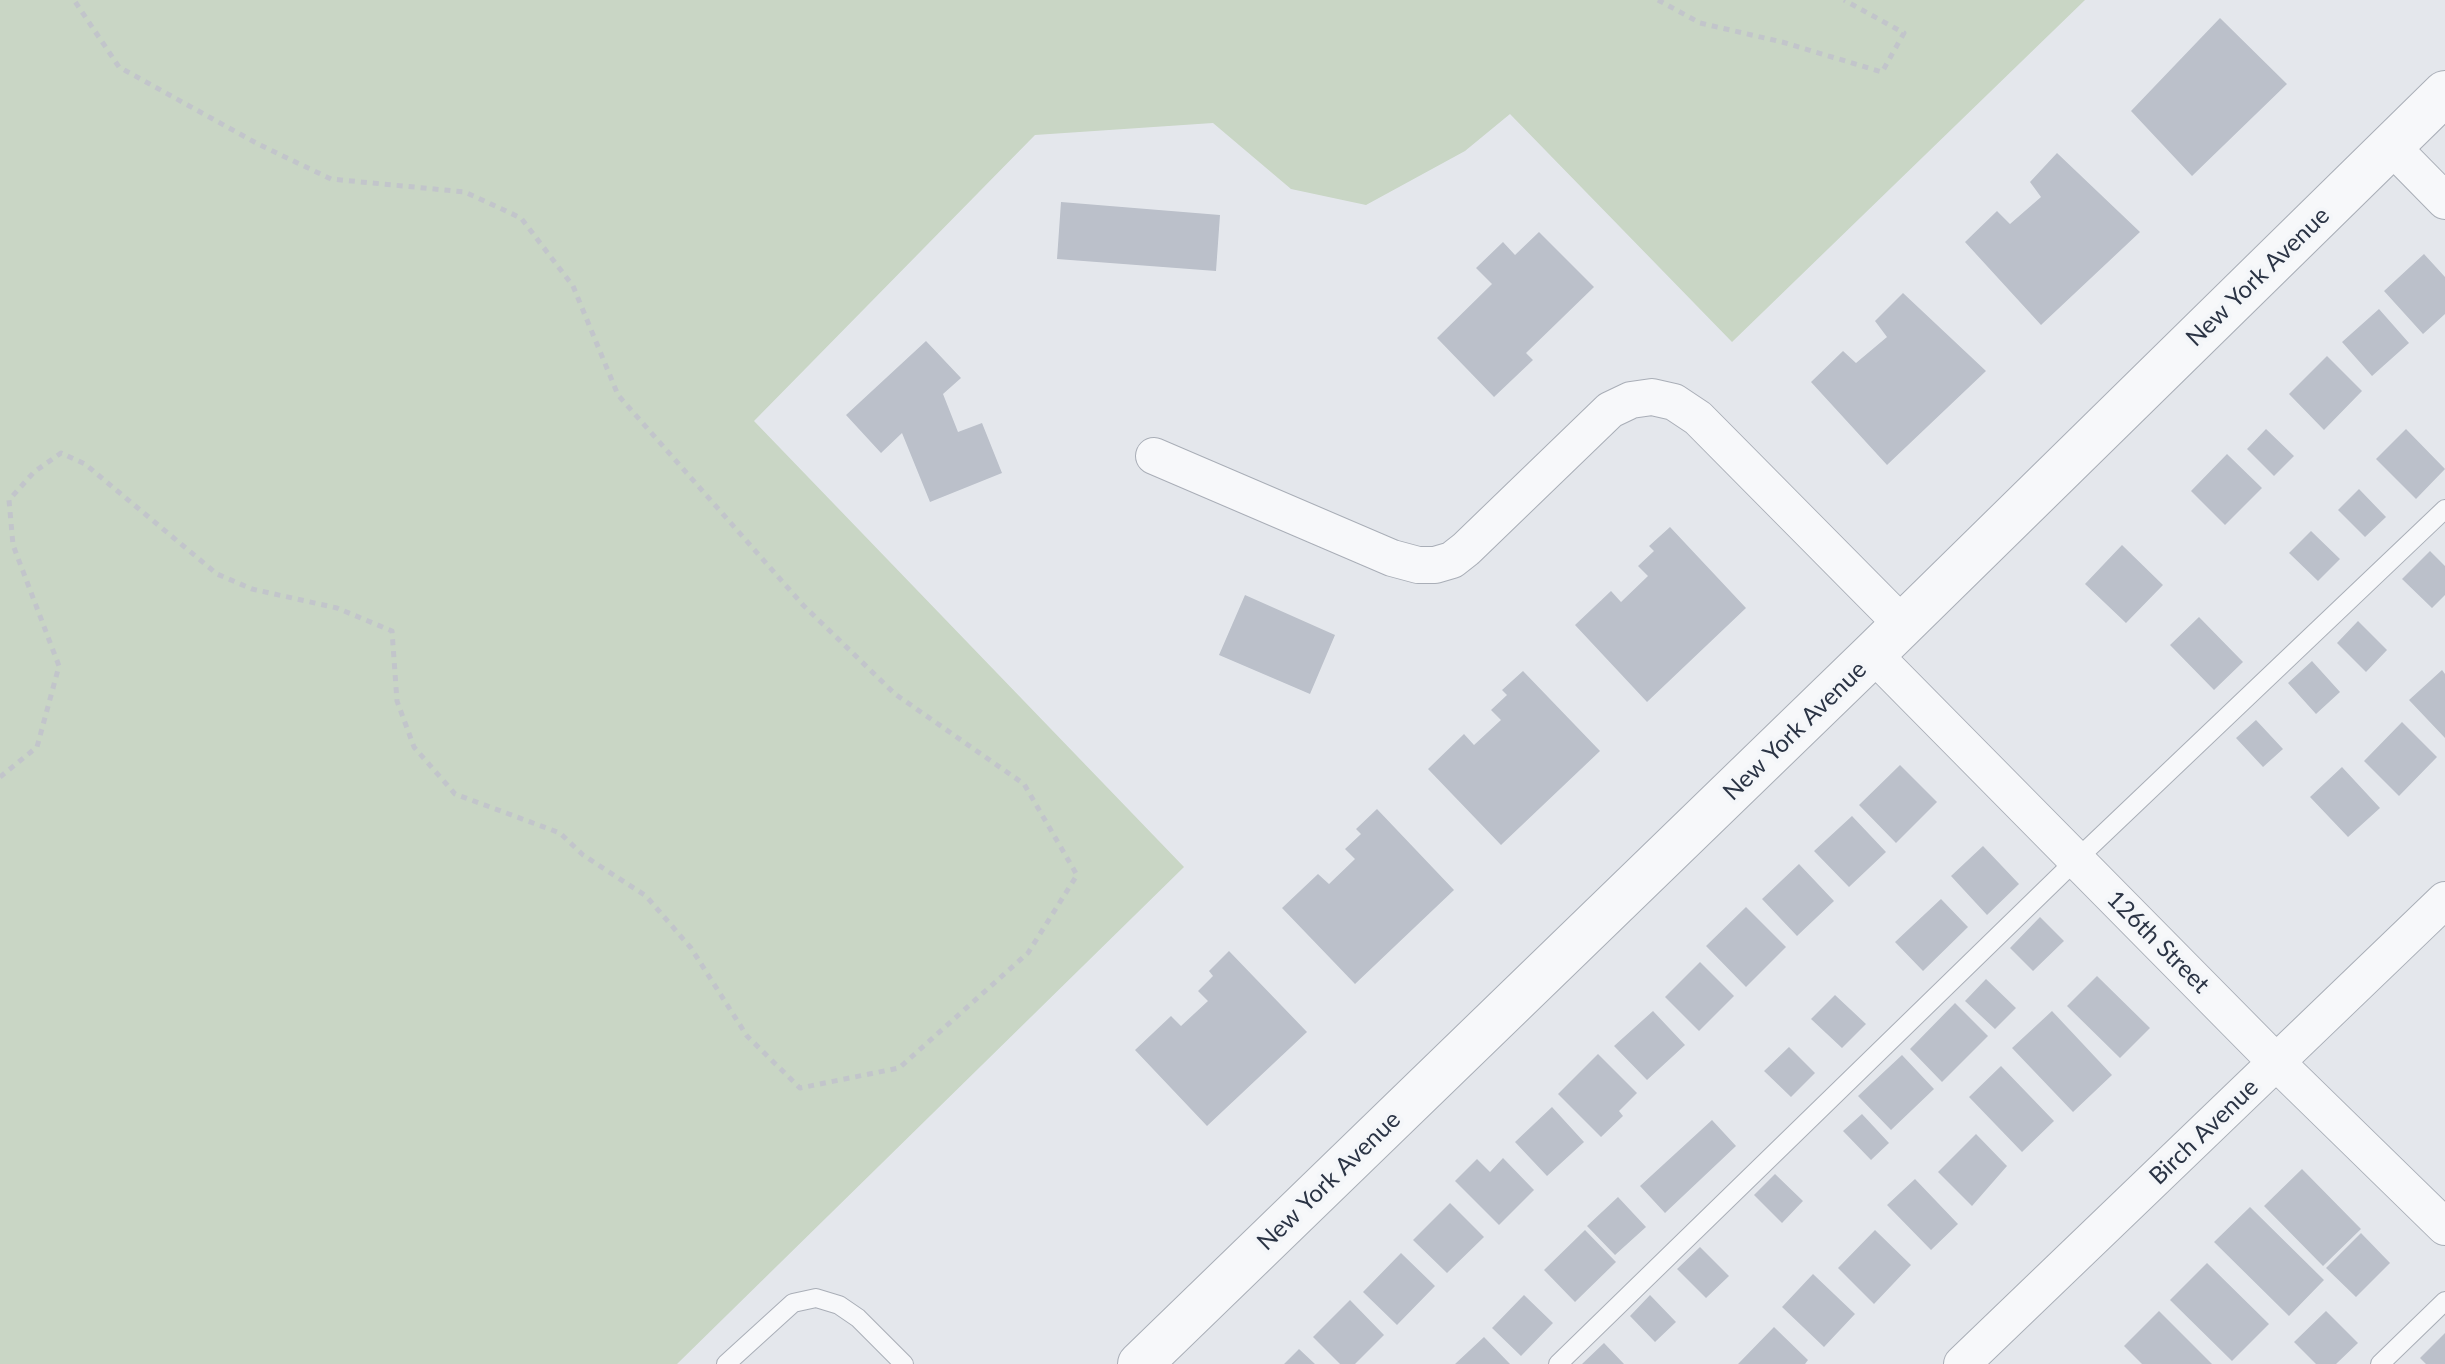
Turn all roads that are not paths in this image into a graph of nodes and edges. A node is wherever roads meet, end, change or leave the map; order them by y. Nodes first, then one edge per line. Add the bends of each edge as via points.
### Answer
1 (2445, 93) edge
2 (2391, 146) junction
3 (2445, 201) edge
4 (1154, 456) dead end
5 (2445, 509) edge
6 (1888, 640) junction
7 (2076, 860) junction
8 (2445, 900) edge
9 (2276, 1062) junction
10 (2445, 1227) edge
11 (2445, 1301) edge
12 (726, 1364) edge
13 (904, 1364) edge
14 (1140, 1364) edge
15 (1558, 1364) edge
16 (1962, 1364) edge
17 (2380, 1364) edge

1 - 2 street, New York Avenue
2 - 3 street
2 - 6 street, New York Avenue
4 - 6 street, 126th Street via 1392,558 1435,565 1466,549 1610,410 1652,397 1674,402 1698,418
5 - 7 lane
6 - 7 street, 126th Street
6 - 14 street, New York Avenue
7 - 9 street, 126th Street
7 - 15 lane
8 - 9 street, Birch Avenue
9 - 10 street, 126th Street
9 - 16 street, Birch Avenue
11 - 17 lane
12 - 13 lane via 793,1303 816,1298 858,1318

